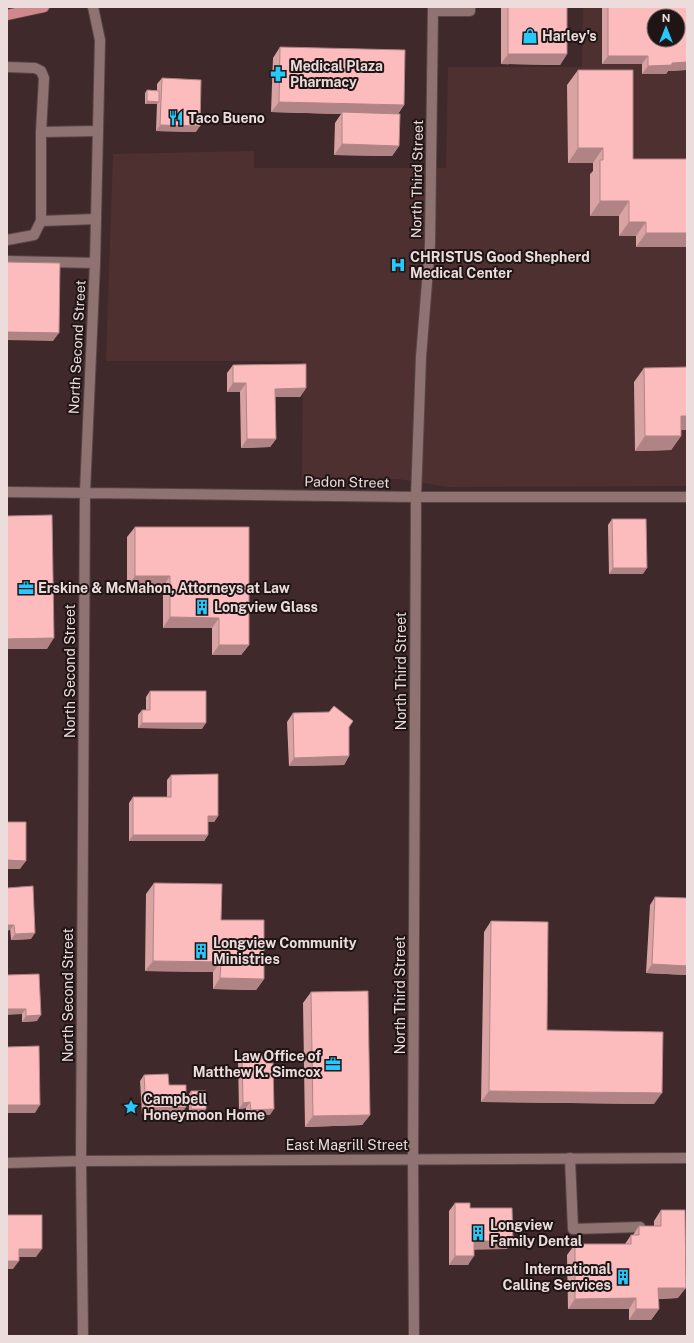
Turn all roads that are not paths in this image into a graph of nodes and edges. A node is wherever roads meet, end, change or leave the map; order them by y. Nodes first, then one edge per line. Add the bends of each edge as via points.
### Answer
1 (44, 7) edge
2 (93, 7) edge
3 (470, 7) edge
4 (433, 9) edge
5 (7, 15) edge
6 (7, 67) edge
7 (98, 131) junction
8 (41, 132) junction
9 (96, 219) junction
10 (41, 221) junction
11 (7, 240) edge
12 (7, 260) edge
13 (95, 263) junction
14 (7, 492) edge
15 (85, 492) junction
16 (416, 497) junction
17 (687, 498) edge
18 (570, 1158) junction
19 (687, 1158) edge
20 (413, 1159) junction
21 (81, 1161) junction
22 (7, 1163) edge
23 (640, 1227) edge
24 (83, 1336) edge
25 (414, 1336) edge

1 - 5 main road
2 - 7 street, North Second Street via 100,40
3 - 4 street via 470,11
4 - 16 street, North Third Street via 430,245 421,357
6 - 8 street via 35,68 41,71 44,78
7 - 8 street
7 - 9 street, North Second Street
8 - 10 street
9 - 10 street
9 - 13 street, North Second Street
10 - 11 street via 34,236
12 - 13 street
13 - 15 street, North Second Street
14 - 15 street, Padon Street
15 - 16 street, Padon Street
15 - 21 street, North Second Street
16 - 17 street, Padon Street
16 - 20 street, North Third Street
18 - 19 street, East Magrill Street
18 - 20 street, East Magrill Street
18 - 23 street via 573,1229
20 - 21 street, East Magrill Street
20 - 25 street, North Third Street
21 - 22 street, East Magrill Street
21 - 24 street, North Second Street

